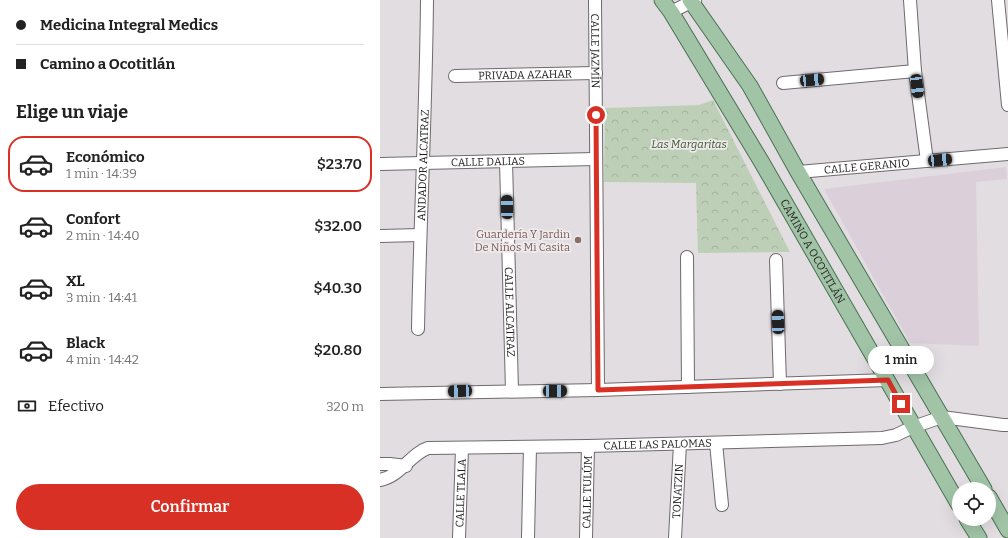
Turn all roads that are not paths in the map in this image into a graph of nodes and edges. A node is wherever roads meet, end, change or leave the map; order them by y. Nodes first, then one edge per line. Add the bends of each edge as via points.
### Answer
1 (427, 0) edge
2 (595, 0) edge
3 (662, 0) edge
4 (910, 0) edge
5 (998, 0) edge
6 (692, 1) edge
7 (671, 12) junction
8 (915, 72) junction
9 (596, 73) junction
10 (454, 76) dead end
11 (782, 83) dead end
12 (1008, 105) edge
13 (1008, 154) edge
14 (595, 159) junction
15 (506, 161) junction
16 (927, 161) junction
17 (423, 162) junction
18 (380, 164) edge
19 (798, 172) junction
20 (420, 235) junction
21 (380, 236) edge
22 (687, 257) dead end
23 (776, 260) dead end
24 (418, 330) dead end
25 (888, 380) junction
26 (780, 384) junction
27 (688, 387) junction
28 (598, 390) junction
29 (512, 391) junction
30 (380, 394) edge
31 (942, 417) junction
32 (1008, 425) edge
33 (913, 427) junction
34 (716, 443) junction
35 (680, 444) junction
36 (588, 446) junction
37 (530, 447) junction
38 (462, 448) junction
39 (380, 464) edge
40 (406, 466) junction
41 (380, 480) edge
42 (980, 482) edge
43 (952, 493) edge
44 (722, 505) dead end
45 (996, 509) edge
46 (1008, 530) edge
47 (459, 538) edge
48 (528, 538) edge
49 (586, 538) edge
50 (675, 538) edge

1 - 17 street, ANDADOR ALCATRAZ
2 - 9 street, CALLE JAZMÍN
3 - 7 main road, CAMINO A OCOTITLÁN
4 - 8 street
5 - 12 street
6 - 7 street
6 - 19 main road via 750,86
7 - 25 main road, CAMINO A OCOTITLÁN
8 - 11 street
8 - 16 street
9 - 10 street, PRIVADA AZAHAR
9 - 14 street, CALLE JAZMÍN
13 - 16 street, CALLE GERANIO
14 - 15 street, CALLE DALIAS
14 - 28 street, CALLE JAZMÍN
15 - 17 street, CALLE DALIAS
15 - 29 street, CALLE ALCATRAZ
16 - 19 street, CALLE GERANIO
17 - 18 street, CALLE DALIAS
17 - 20 street, ANDADOR ALCATRAZ
19 - 31 main road
20 - 21 street
20 - 24 street, ANDADOR ALCATRAZ
22 - 27 street
23 - 26 street
25 - 26 street
25 - 33 main road, CAMINO A OCOTITLÁN
26 - 27 street
27 - 28 street
28 - 29 street
29 - 30 street
31 - 32 street
31 - 33 street, CALLE LAS PALOMAS
31 - 42 main road
33 - 34 street, CALLE LAS PALOMAS via 882,438
33 - 43 main road, CAMINO A OCOTITLÁN
34 - 35 street, CALLE LAS PALOMAS
34 - 44 street
35 - 36 street, CALLE LAS PALOMAS
35 - 50 street, TONATZIN
36 - 37 street, CALLE LAS PALOMAS
36 - 49 street, CALLE TULÚM
37 - 38 street, CALLE LAS PALOMAS
37 - 48 street
38 - 40 street, CALLE LAS PALOMAS via 428,448 419,452
38 - 47 street, CALLE TLALA
39 - 40 street
40 - 41 street, CALLE LAS PALOMAS
45 - 46 main road

